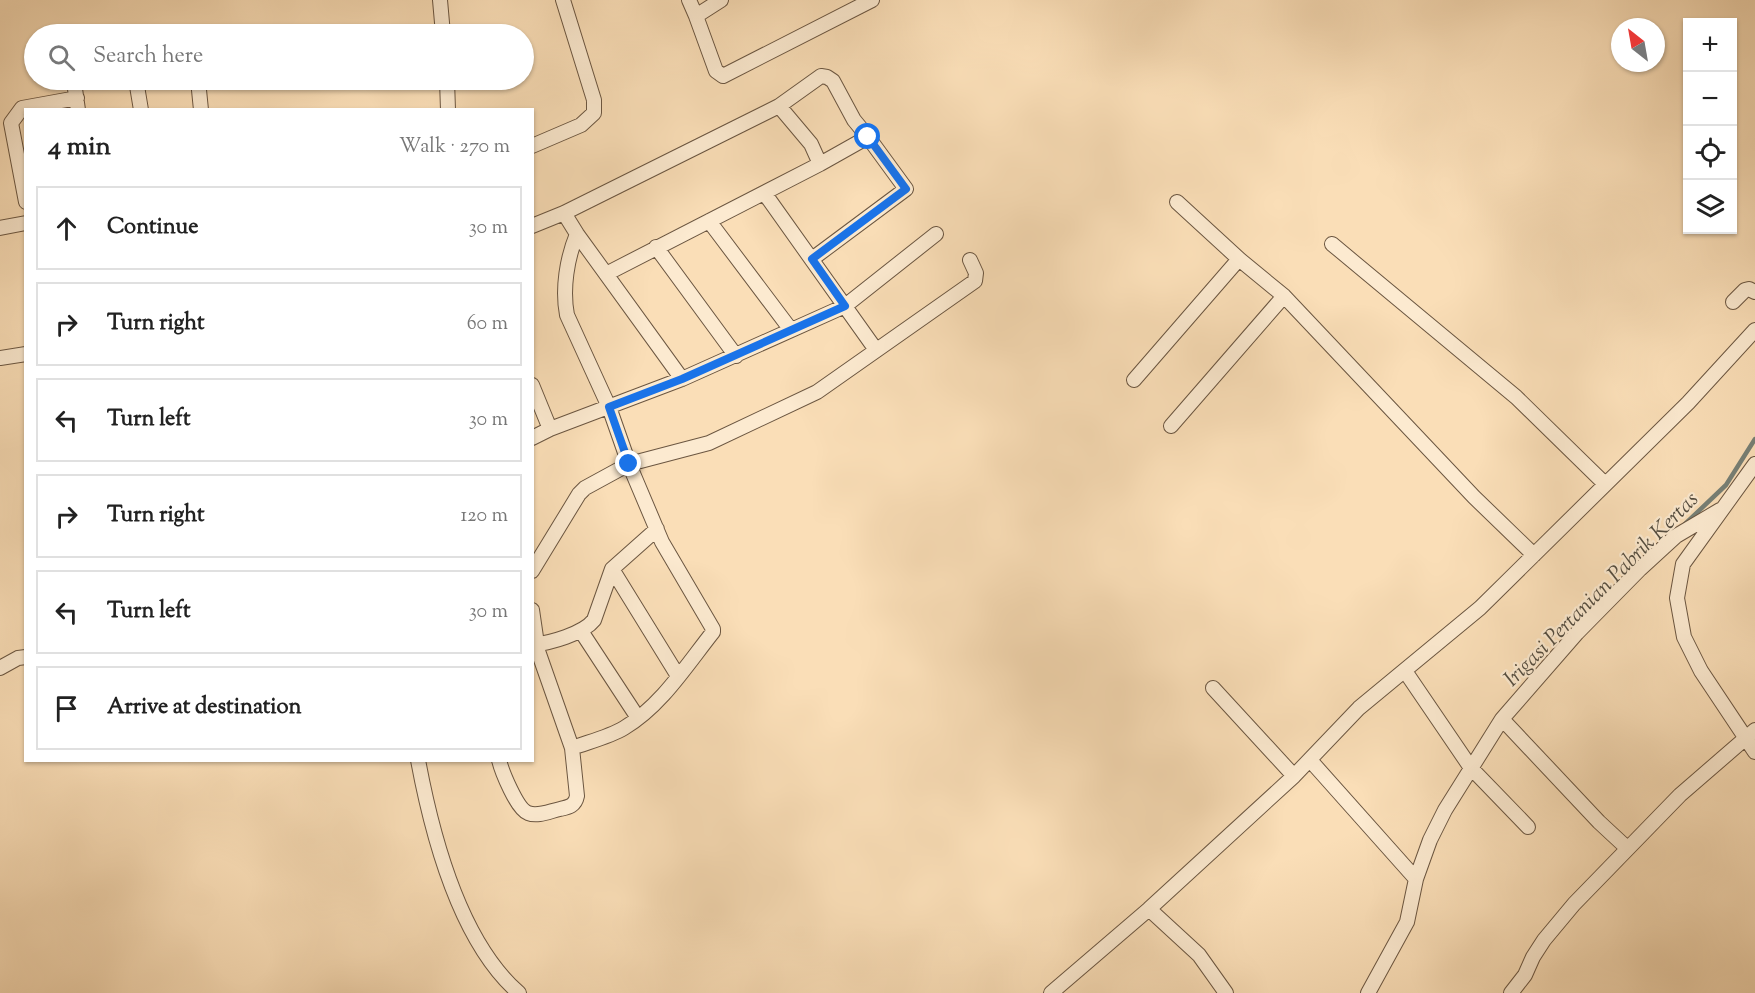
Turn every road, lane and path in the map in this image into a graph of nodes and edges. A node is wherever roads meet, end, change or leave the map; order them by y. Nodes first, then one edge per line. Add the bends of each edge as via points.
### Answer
1 (440, 0) edge
2 (563, 0) edge
3 (689, 0) edge
4 (721, 0) edge
5 (872, 0) edge
6 (696, 16) junction
7 (442, 24) edge
8 (138, 90) edge
9 (199, 90) edge
10 (447, 90) edge
11 (78, 104) edge
12 (779, 106) junction
13 (141, 108) edge
14 (201, 108) edge
15 (448, 108) edge
16 (868, 137) junction
17 (534, 145) edge
18 (820, 164) junction
19 (24, 191) edge
20 (765, 194) junction
21 (1177, 202) dead end
22 (564, 213) junction
23 (709, 221) junction
24 (24, 223) edge
25 (534, 225) edge
26 (0, 228) edge
27 (577, 234) junction
28 (936, 234) dead end
29 (1332, 244) dead end
30 (656, 247) junction
31 (812, 259) junction
32 (1239, 259) junction
33 (970, 260) dead end
34 (606, 274) junction
35 (1755, 292) edge
36 (1284, 296) junction
37 (1733, 302) dead end
38 (845, 306) junction
39 (791, 330) junction
40 (1755, 330) edge
41 (876, 350) junction
42 (24, 354) edge
43 (736, 356) junction
44 (0, 358) edge
45 (682, 379) junction
46 (1134, 380) dead end
47 (534, 390) edge
48 (609, 407) junction
49 (1171, 426) dead end
50 (550, 429) junction
51 (534, 437) edge
52 (629, 464) junction
53 (1755, 464) edge
54 (1604, 483) junction
55 (1720, 510) junction
56 (657, 529) junction
57 (1534, 555) junction
58 (534, 568) edge
59 (612, 569) junction
60 (581, 631) junction
61 (535, 645) edge
62 (24, 657) edge
63 (0, 668) edge
64 (1405, 671) junction
65 (678, 676) junction
66 (1213, 688) dead end
67 (638, 718) junction
68 (1502, 719) junction
69 (1750, 733) edge
70 (572, 748) junction
71 (1755, 752) edge
72 (1310, 760) junction
73 (418, 762) edge
74 (500, 762) edge
75 (1471, 768) junction
76 (1294, 777) junction
77 (1528, 827) dead end
78 (1627, 848) junction
79 (1416, 879) junction
80 (1149, 909) junction
81 (519, 993) edge
82 (1052, 993) edge
83 (1226, 993) edge
84 (1368, 993) edge
85 (1511, 993) edge

1 - 7 street
2 - 17 street via 594,100 594,113 581,125
3 - 6 street
4 - 6 street
5 - 6 street via 723,76 716,71
8 - 13 street
9 - 14 street
10 - 15 street
11 - 19 street via 22,108 11,123
12 - 16 street via 821,76 827,77
12 - 18 street via 811,144
12 - 22 street
16 - 18 street
16 - 31 street via 906,189
18 - 20 street
20 - 23 street
20 - 31 street
21 - 32 street
22 - 25 street
22 - 27 street
23 - 30 street
23 - 39 street
24 - 26 street
27 - 34 street
27 - 48 street via 570,251 567,315
28 - 38 street
29 - 54 street via 1516,397
30 - 34 street
30 - 43 street
31 - 38 street
32 - 36 street
32 - 46 street
33 - 41 street via 975,280
34 - 45 street
35 - 37 street via 1744,290
36 - 49 street
36 - 57 street
38 - 39 street
38 - 41 street
39 - 43 street
40 - 54 street via 1688,403
41 - 52 street via 817,392 709,443
42 - 44 street
43 - 45 street
45 - 48 street
47 - 50 street
48 - 50 street
48 - 52 street
50 - 51 street
52 - 56 street
52 - 58 street via 582,491
53 - 55 street
54 - 57 street
55 - 68 street via 1676,536 1640,569 1577,633
55 - 69 street via 1683,564 1677,598 1684,637 1701,671
56 - 59 street
56 - 65 street via 713,629
57 - 64 street via 1480,608
59 - 60 street via 594,620
59 - 65 street
60 - 61 street
60 - 67 street
61 - 70 street
62 - 63 street
64 - 72 street via 1359,708
64 - 75 street
65 - 67 street
66 - 76 street
67 - 70 street via 622,729
68 - 75 street
68 - 78 street
69 - 71 street
69 - 78 street
70 - 74 street via 576,802 537,815 526,813 519,805
72 - 76 street
72 - 79 street
73 - 81 street via 427,806 461,908 488,955
75 - 77 street
75 - 79 street via 1430,840
76 - 80 street
78 - 85 street via 1544,940
79 - 84 street via 1407,922
80 - 82 street
80 - 83 street via 1199,955

